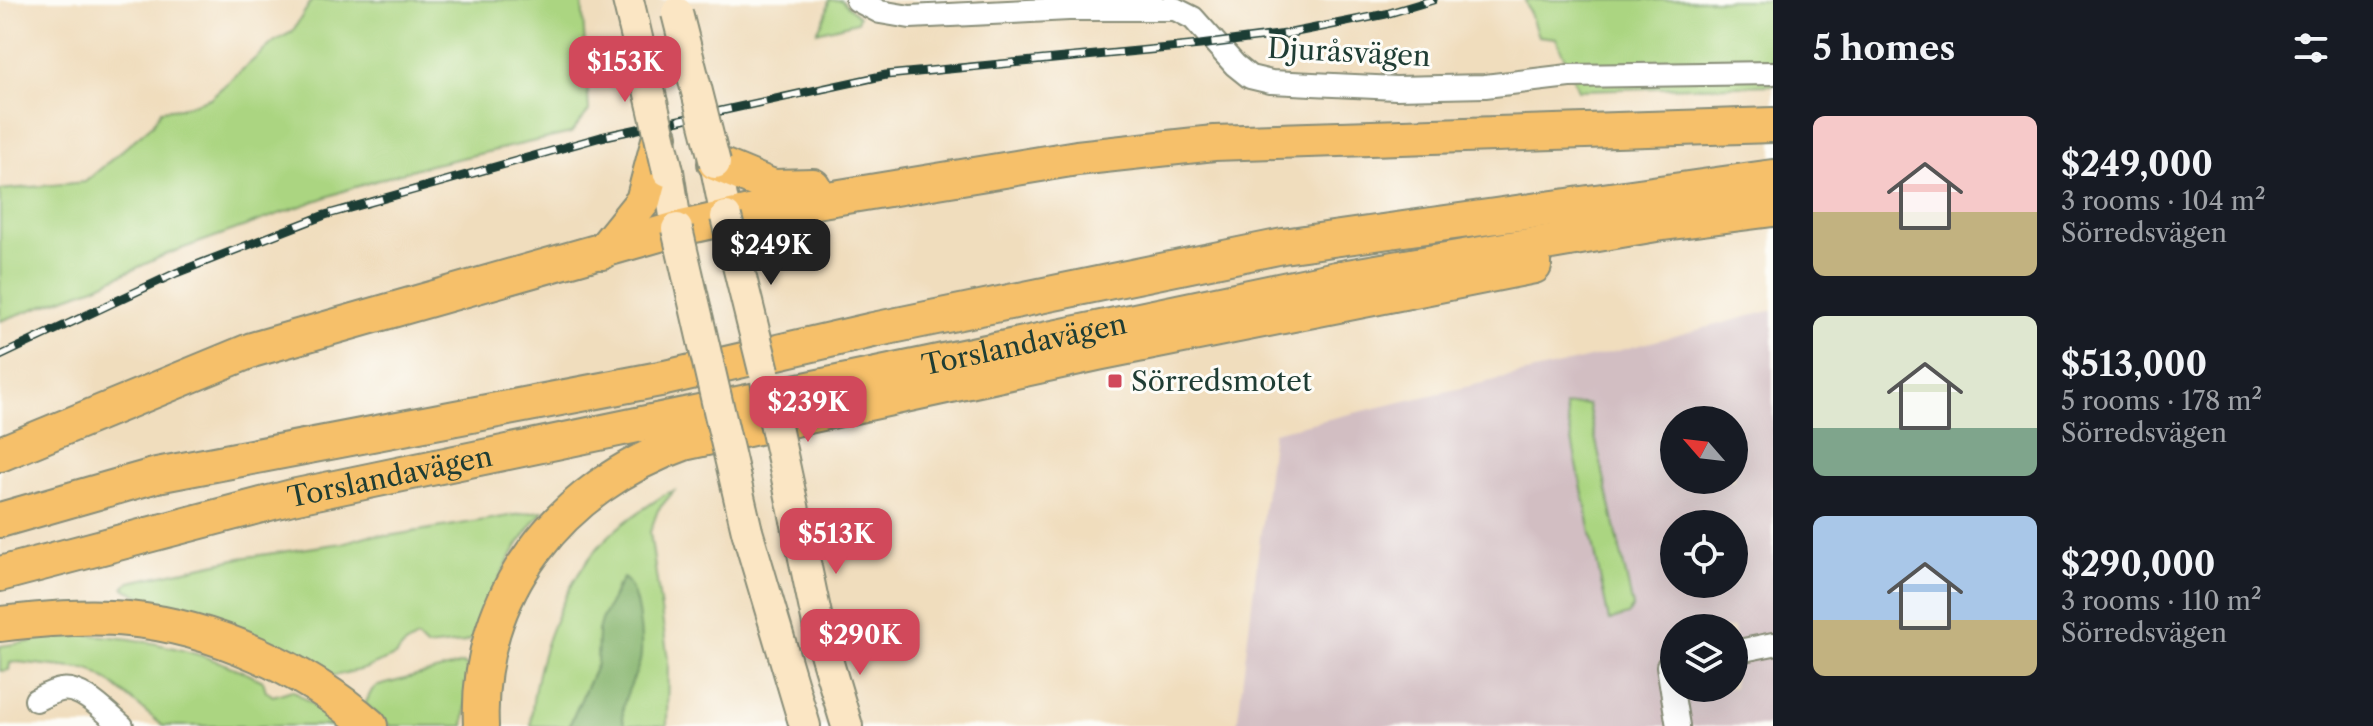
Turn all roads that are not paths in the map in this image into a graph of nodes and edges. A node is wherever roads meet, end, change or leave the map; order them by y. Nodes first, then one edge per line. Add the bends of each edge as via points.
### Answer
1 (857, 0) edge
2 (675, 7) edge
3 (631, 13) edge
4 (1773, 73) edge
5 (1773, 125) edge
6 (660, 136) junction
7 (715, 163) junction
8 (1773, 177) edge
9 (910, 184) junction
10 (1773, 209) edge
11 (726, 217) junction
12 (1656, 224) junction
13 (677, 229) junction
14 (602, 252) junction
15 (0, 454) edge
16 (0, 520) edge
17 (0, 574) edge
18 (0, 624) edge
19 (1773, 644) edge
20 (1748, 649) edge
21 (36, 700) dead end
22 (1674, 702) edge
23 (122, 726) edge
24 (370, 726) edge
25 (481, 726) edge
26 (805, 726) edge
27 (847, 726) edge
28 (1678, 726) edge

1 - 4 street, Djuråsvägen via 880,12 910,17 1175,9 1193,18 1250,77 1271,82 1485,86 1569,76
2 - 7 street, bridge
3 - 6 street, bridge
5 - 9 main road via 1200,144
6 - 13 street, bridge
6 - 14 main road via 643,201
7 - 9 main road via 773,187
7 - 11 street
8 - 16 main road, Torslandavägen via 1283,246 665,378 157,475
9 - 11 main road
10 - 12 main road, Torslandavägen
11 - 13 main road
11 - 27 street, bridge via 822,643
12 - 17 main road, Torslandavägen via 1336,279 292,497
12 - 25 main road via 1541,265 1098,353 660,452 568,510 528,559 490,637
13 - 14 main road
13 - 26 street, bridge via 747,531
14 - 15 main road via 252,350
18 - 24 main road via 128,619 213,638 291,671
19 - 20 street
21 - 23 street via 73,690
22 - 28 street

